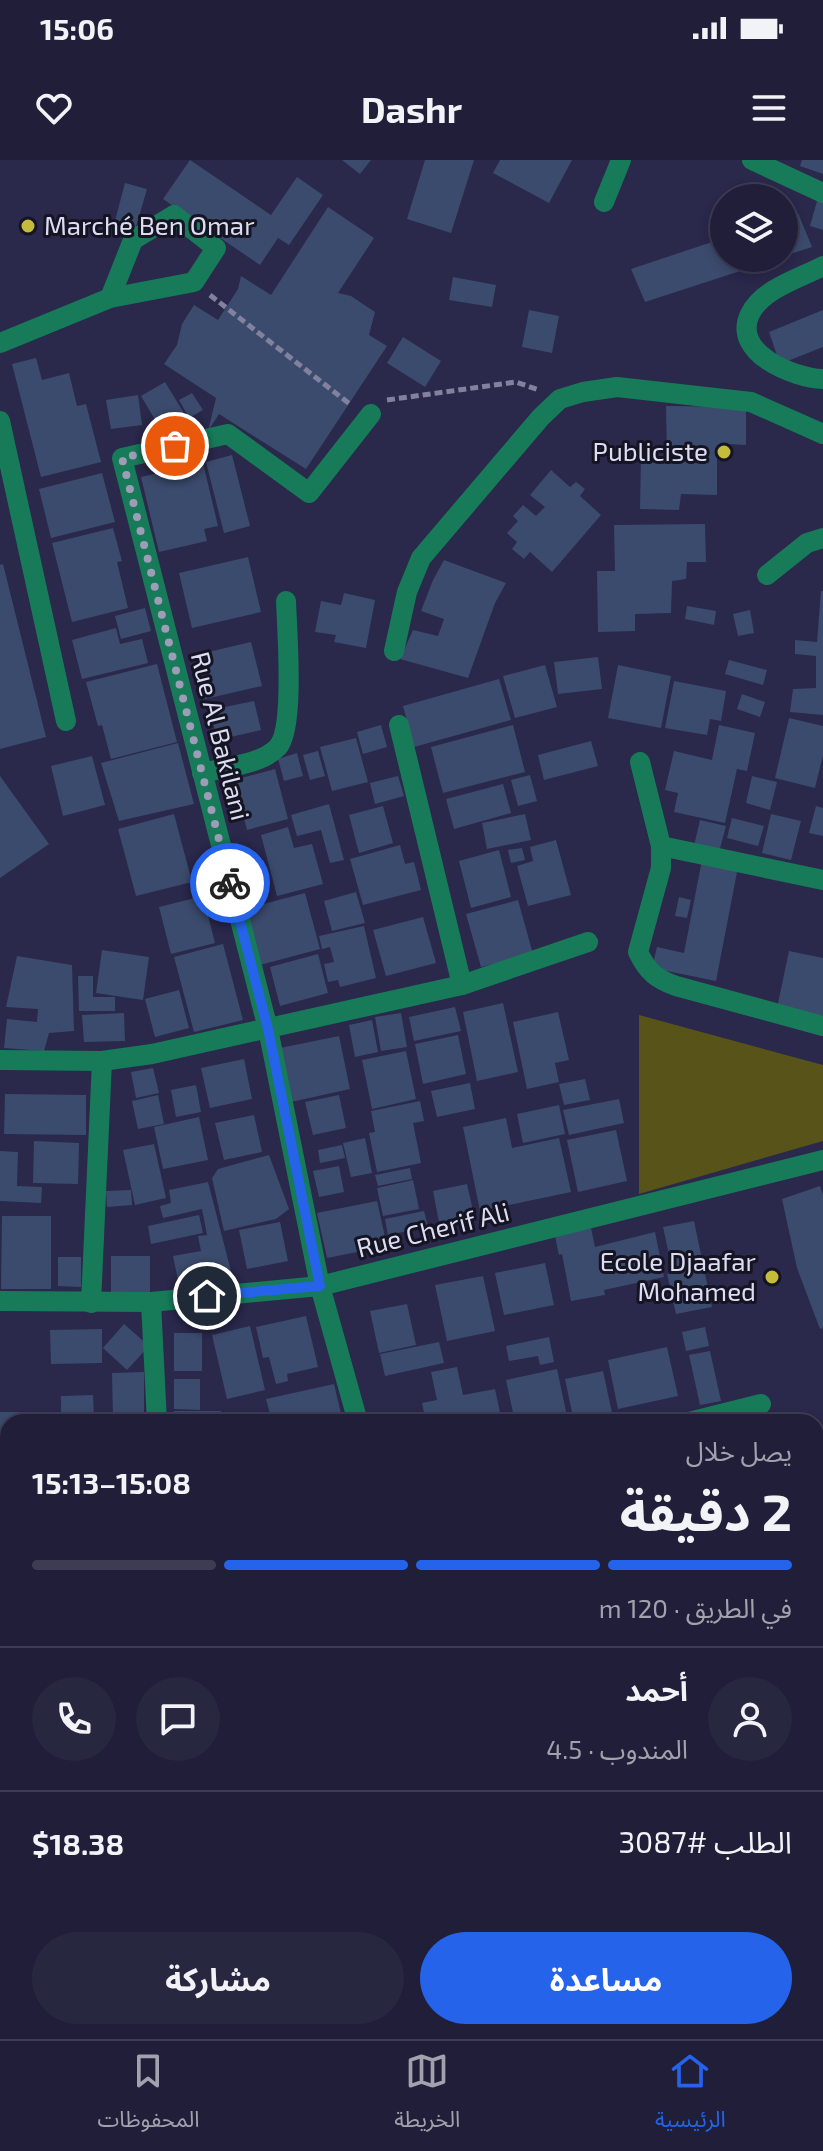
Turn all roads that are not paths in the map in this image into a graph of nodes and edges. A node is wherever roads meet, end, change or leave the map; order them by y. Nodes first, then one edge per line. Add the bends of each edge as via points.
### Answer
1 (621, 160) edge
2 (752, 160) edge
3 (823, 193) edge
4 (604, 202) dead end
5 (823, 266) edge
6 (110, 298) junction
7 (0, 343) edge
8 (823, 379) edge
9 (369, 407) road end
10 (0, 421) edge
11 (823, 434) edge
12 (823, 538) edge
13 (767, 575) dead end
14 (286, 601) dead end
15 (394, 651) dead end
16 (66, 721) dead end
17 (399, 725) dead end
18 (640, 762) dead end
19 (202, 773) junction
20 (661, 846) junction
21 (823, 880) edge
22 (588, 942) dead end
23 (462, 985) junction
24 (823, 1026) edge
25 (268, 1029) junction
26 (0, 1060) edge
27 (102, 1061) junction
28 (823, 1160) edge
29 (320, 1286) junction
30 (0, 1301) edge
31 (151, 1302) junction
32 (91, 1303) junction
33 (761, 1404) dead end
34 (157, 1414) edge
35 (356, 1414) edge
36 (721, 1414) edge

1 - 4 street
2 - 3 street
5 - 8 street via 768,294 750,313 746,329 761,355 780,369
6 - 6 street via 194,282 216,248 174,215 133,240
6 - 7 street
9 - 19 street, Rue Al Bakilani via 309,493 228,434 122,458
10 - 16 street
11 - 15 street via 751,402 617,387 560,399 421,558
12 - 13 street via 807,543
14 - 19 street via 287,726 278,747 259,759
17 - 23 street
18 - 20 street
19 - 25 street, Rue Al Bakilani
20 - 21 street
20 - 24 street via 661,868 638,952 646,967 659,980 676,986
22 - 23 street
23 - 25 street
25 - 27 street
25 - 29 street, Rue Al Bakilani
26 - 27 street
27 - 32 street
28 - 29 street, Rue Cherif Ali
29 - 31 street, Rue Cherif Ali
29 - 35 street, Rue Al Bakilani
30 - 32 street, Rue Cherif Ali
31 - 32 street, Rue Cherif Ali
31 - 34 street
33 - 36 street

